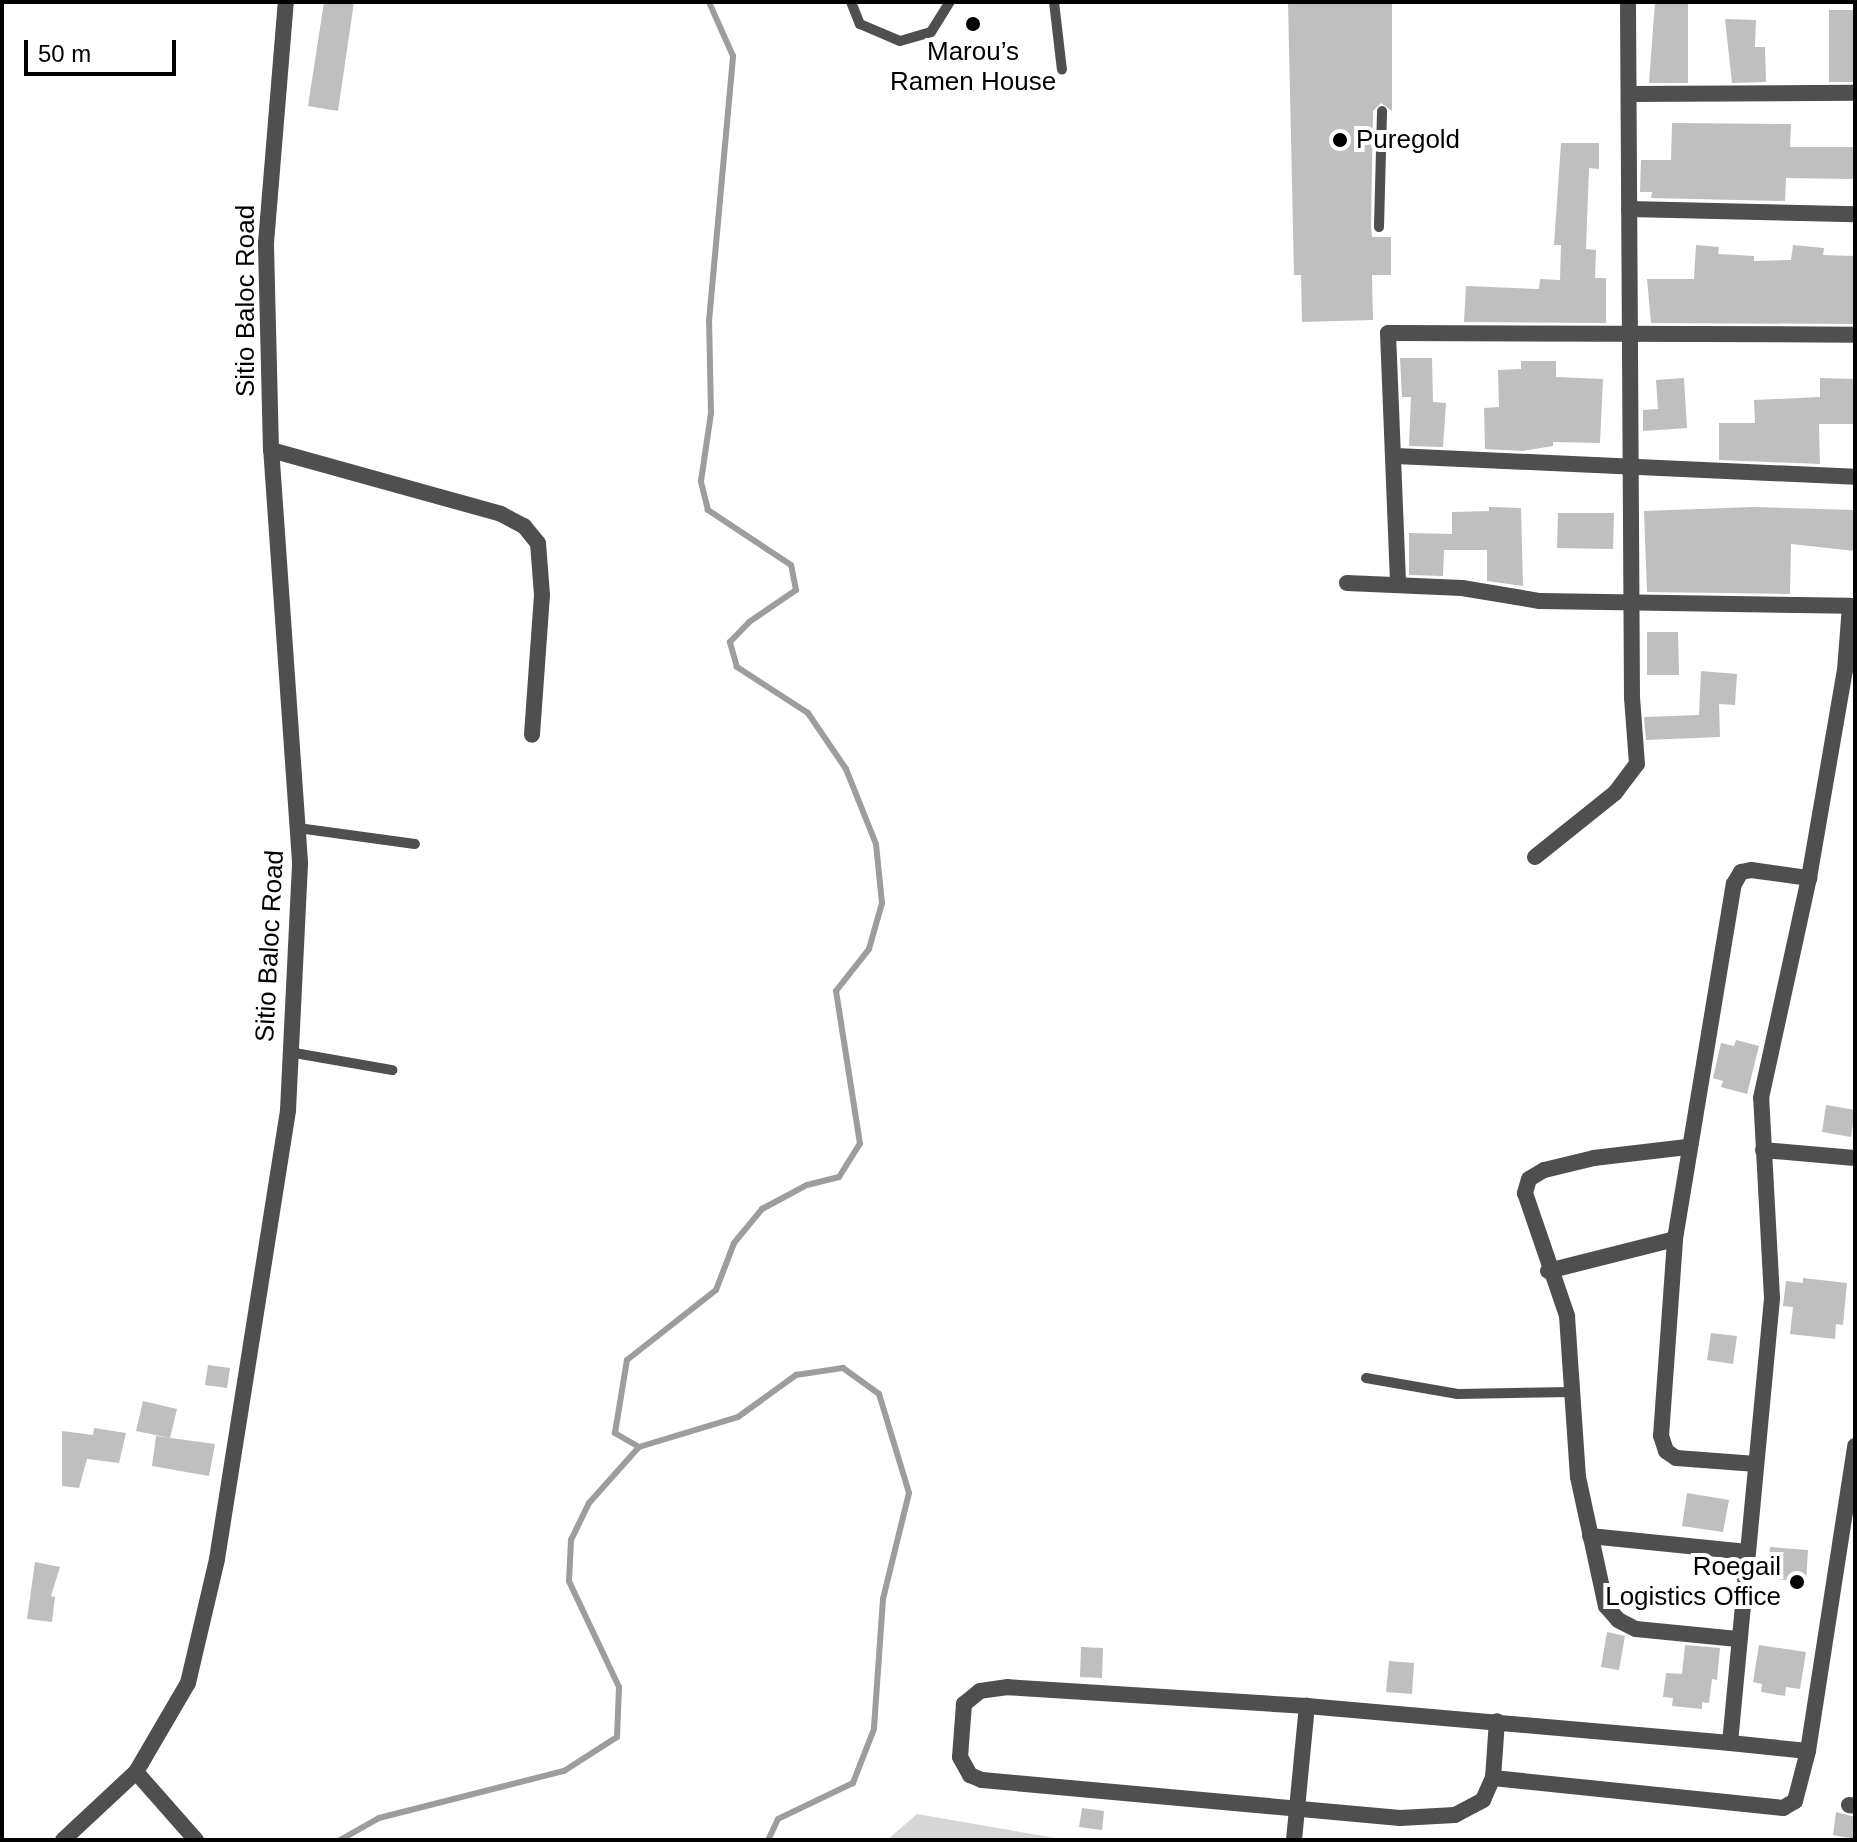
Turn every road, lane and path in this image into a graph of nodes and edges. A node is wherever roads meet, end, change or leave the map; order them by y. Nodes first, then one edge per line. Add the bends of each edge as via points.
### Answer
1 (286, 2) edge
2 (851, 2) edge
3 (950, 2) edge
4 (1054, 2) edge
5 (1628, 2) edge
6 (1062, 70) dead end
7 (1855, 93) edge
8 (1629, 94) junction
9 (1382, 111) dead end
10 (1629, 209) junction
11 (1855, 214) edge
12 (1379, 227) dead end
13 (1629, 334) junction
14 (1855, 335) edge
15 (271, 450) junction
16 (1396, 456) junction
17 (1629, 463) junction
18 (1855, 477) edge
19 (1398, 582) junction
20 (1347, 583) dead end
21 (1633, 602) junction
22 (1852, 606) edge
23 (532, 735) dead end
24 (298, 828) junction
25 (415, 844) dead end
26 (1535, 857) dead end
27 (1809, 878) junction
28 (289, 1052) junction
29 (392, 1070) dead end
30 (1687, 1147) junction
31 (1763, 1150) junction
32 (1855, 1158) edge
33 (1675, 1239) junction
34 (1548, 1271) junction
35 (1366, 1378) dead end
36 (1572, 1392) junction
37 (1855, 1446) edge
38 (1756, 1464) junction
39 (1590, 1536) junction
40 (1747, 1552) junction
41 (1738, 1639) junction
42 (1307, 1706) junction
43 (1497, 1721) junction
44 (1730, 1743) junction
45 (1808, 1751) junction
46 (136, 1772) junction
47 (1493, 1778) junction
48 (1295, 1808) junction
49 (63, 1840) edge
50 (196, 1840) edge
51 (1294, 1840) edge

1 - 15 street, Sitio Baloc Road via 266,243
2 - 3 lane via 860,24 900,41 931,32
4 - 6 lane
5 - 8 street
7 - 8 street
8 - 10 street
9 - 12 lane
10 - 11 street
10 - 13 street
13 - 14 street
13 - 16 street via 1388,333
13 - 17 street
15 - 23 street via 501,514 524,526 538,543 542,595
15 - 24 street, Sitio Baloc Road
16 - 17 street
16 - 19 street
17 - 18 street
17 - 21 street
19 - 20 street
19 - 21 street via 1540,601
21 - 22 street
21 - 26 street via 1637,764 1615,793
22 - 27 street
24 - 25 lane
24 - 28 street, Sitio Baloc Road via 299,930
27 - 30 street via 1751,870 1741,872 1734,884
27 - 31 street via 1761,1098
28 - 29 lane
28 - 46 street, Sitio Baloc Road via 288,1110 269,1246 205,1618 188,1683
30 - 33 street
30 - 34 street via 1594,1158 1529,1179 1525,1193
31 - 32 street
31 - 38 street via 1772,1298
33 - 34 street
33 - 38 street via 1661,1436 1666,1451 1676,1458
34 - 36 street via 1567,1316
35 - 36 lane via 1458,1394
36 - 39 street via 1578,1477
37 - 45 street
38 - 40 street
39 - 40 street
39 - 41 street via 1606,1606 1618,1620 1636,1629
40 - 41 street
41 - 44 street
42 - 43 street
42 - 48 street
42 - 48 street via 1008,1687 980,1691 964,1704 960,1728 960,1757 970,1775 982,1780
43 - 44 street
43 - 47 street
44 - 45 street
45 - 47 street via 1795,1801 1783,1808
46 - 49 street, Sitio Baloc Road
46 - 50 street
47 - 48 street via 1483,1800 1455,1815 1400,1818
48 - 51 street

